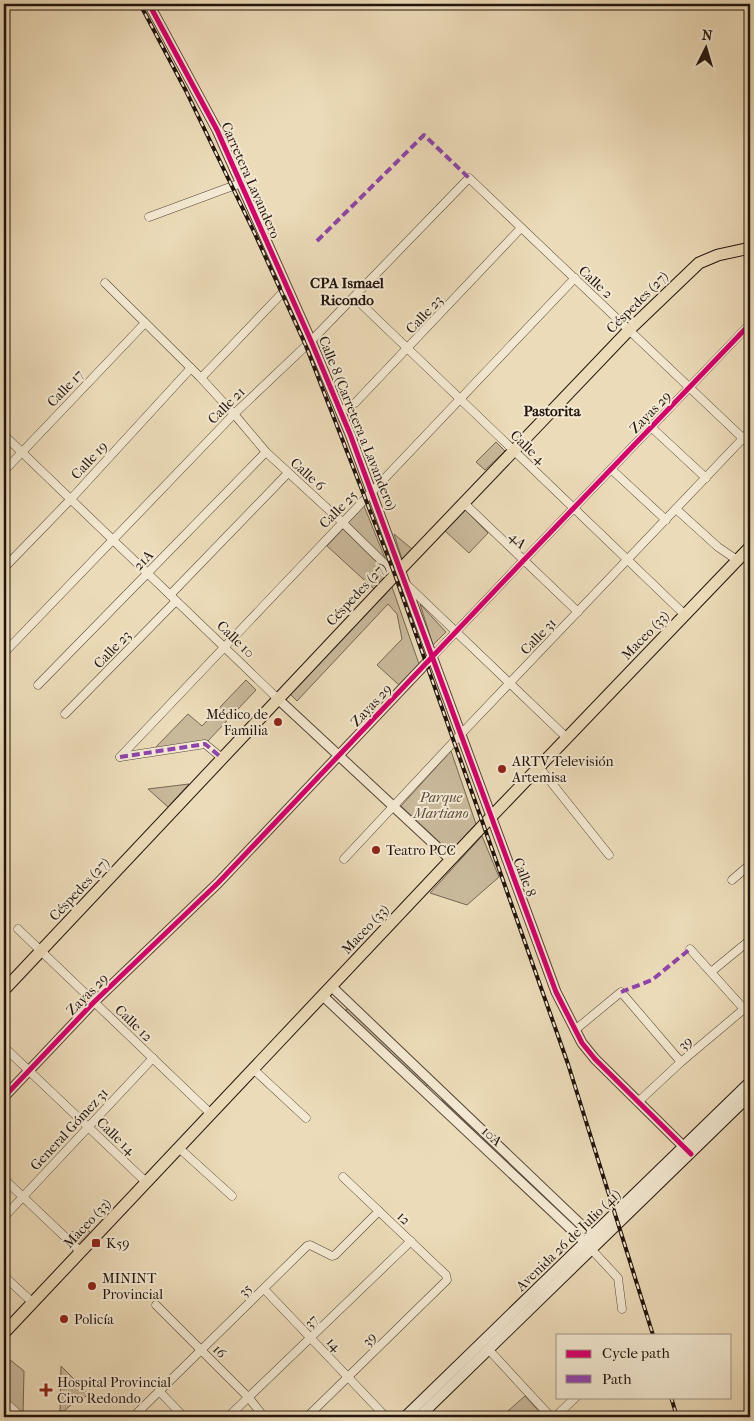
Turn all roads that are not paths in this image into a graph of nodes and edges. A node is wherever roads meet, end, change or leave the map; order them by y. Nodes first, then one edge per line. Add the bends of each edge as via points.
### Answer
1 (149, 4) edge
2 (469, 178) joint
3 (241, 183) junction
4 (149, 217) dead end
5 (521, 228) junction
6 (750, 248) edge
7 (575, 278) junction
8 (105, 284) dead end
9 (287, 288) junction
10 (354, 297) junction
11 (144, 323) junction
12 (750, 324) edge
13 (629, 330) junction
14 (311, 341) junction
15 (408, 348) junction
16 (191, 368) junction
17 (201, 378) junction
18 (689, 387) junction
19 (461, 400) junction
20 (340, 411) junction
21 (234, 414) junction
22 (651, 427) junction
23 (750, 431) edge
24 (4, 435) edge
25 (743, 438) junction
26 (750, 445) edge
27 (514, 451) junction
28 (22, 452) junction
29 (266, 452) junction
30 (611, 468) junction
31 (4, 470) edge
32 (288, 473) junction
33 (706, 478) junction
34 (373, 492) junction
35 (70, 500) junction
36 (464, 503) junction
37 (573, 508) junction
38 (676, 508) junction
39 (666, 520) junction
40 (342, 522) junction
41 (111, 540) junction
42 (750, 547) edge
43 (523, 560) junction
44 (627, 560) junction
45 (737, 560) junction
46 (4, 568) edge
47 (398, 572) junction
48 (147, 574) junction
49 (406, 584) junction
50 (173, 598) junction
51 (578, 612) junction
52 (685, 615) junction
53 (456, 632) junction
54 (225, 647) junction
55 (4, 653) edge
56 (432, 657) junction
57 (510, 683) junction
58 (38, 685) dead end
59 (278, 699) junction
60 (66, 714) dead end
61 (461, 734) junction
62 (568, 738) junction
63 (339, 756) junction
64 (222, 758) junction
65 (539, 767) junction
66 (394, 807) junction
67 (491, 817) junction
68 (609, 855) dead end
69 (344, 859) dead end
70 (451, 860) junction
71 (750, 871) edge
72 (732, 880) dead end
73 (18, 930) dead end
74 (750, 940) edge
75 (690, 949) dead end
76 (41, 951) junction
77 (711, 972) junction
78 (331, 986) junction
79 (4, 990) edge
80 (323, 996) junction
81 (94, 1002) junction
82 (747, 1007) edge
83 (575, 1030) junction
84 (4, 1047) edge
85 (153, 1058) junction
86 (681, 1062) junction
87 (253, 1069) junction
88 (29, 1071) junction
89 (750, 1082) edge
90 (436, 1087) junction
91 (750, 1095) edge
92 (429, 1096) junction
93 (4, 1097) edge
94 (638, 1102) junction
95 (211, 1114) junction
96 (306, 1118) dead end
97 (88, 1127) junction
98 (179, 1148) junction
99 (688, 1151) junction
100 (343, 1177) dead end
101 (4, 1180) edge
102 (146, 1182) junction
103 (232, 1196) dead end
104 (23, 1197) junction
105 (379, 1211) junction
106 (4, 1217) edge
107 (411, 1242) junction
108 (592, 1243) junction
109 (81, 1252) junction
110 (4, 1276) edge
111 (447, 1277) joint
112 (264, 1289) junction
113 (32, 1302) junction
114 (156, 1305) dead end
115 (622, 1308) dead end
116 (4, 1333) edge
117 (311, 1338) junction
118 (201, 1350) junction
119 (489, 1350) junction
120 (348, 1378) junction
121 (160, 1391) junction
122 (249, 1398) junction
123 (575, 1398) edge
124 (4, 1401) edge
125 (424, 1416) edge
126 (21, 1417) edge
127 (133, 1417) edge
128 (184, 1417) edge
129 (228, 1417) edge
130 (264, 1417) edge
131 (307, 1417) edge
132 (386, 1417) edge
133 (405, 1417) edge
134 (551, 1417) edge
135 (555, 1417) edge

1 - 3 street, Carretera Lavandero via 217,130
2 - 5 street, Calle 2
2 - 10 street, Calle 21
3 - 4 street
3 - 9 street, Carretera Lavandero
5 - 7 street, Calle 2
5 - 15 street, Calle 23
6 - 13 main road, Céspedes (27) via 699,263
7 - 13 street, Calle 2
7 - 19 street, Calle 25
8 - 11 street, Calle 6
9 - 14 street, Calle 8 (Carretera a Lavandero)
9 - 17 street
10 - 14 street, Calle 21
10 - 15 street, Calle 4
11 - 16 street, Calle 6
11 - 28 street, Calle 17
12 - 18 street, Zayas 29
13 - 18 street, Calle 2
13 - 27 main road, Céspedes (27)
14 - 20 street, Calle 8 (Carretera a Lavandero)
14 - 21 street, Calle 21
15 - 19 street, Calle 4
15 - 20 street, Calle 23 via 355,403
16 - 17 street, Calle 6
16 - 35 street, Calle 19
17 - 21 street, Calle 6
18 - 22 street, Zayas 29
18 - 25 street, Calle 2
19 - 27 street, Calle 4
19 - 34 street, Calle 25
20 - 34 street, Calle 8 (Carretera a Lavandero)
21 - 29 street, Calle 6
21 - 41 street, Calle 21
22 - 30 street, Zayas 29
22 - 33 street
23 - 25 street, Calle 31
24 - 28 street, Calle 10
25 - 26 street, Calle 2
25 - 33 street, Calle 31
27 - 36 main road, Céspedes (27)
27 - 37 street, Calle 4
28 - 31 street, Calle 17
28 - 35 street, Calle 10
29 - 32 street, Calle 6
29 - 48 street, 21A
30 - 37 street, Zayas 29
30 - 39 street
32 - 40 street, Calle 6
32 - 50 street, Calle 23
33 - 38 street, Calle 31
34 - 40 street, Calle 25
34 - 47 street, Calle 8 (Carretera a Lavandero)
35 - 41 street, Calle 10
35 - 46 street, Calle 19
36 - 43 street, 4A
36 - 47 main road, Céspedes (27)
37 - 43 street, Zayas 29
37 - 44 street, Calle 4
38 - 39 street, Calle 31
38 - 45 street
39 - 44 street, Calle 31
40 - 47 street, Calle 6
40 - 54 street, Calle 25
41 - 48 street, Calle 10
41 - 55 street, Calle 21
42 - 45 main road, Maceo (33)
43 - 51 street, 4A
43 - 53 street, Zayas 29
44 - 51 street, Calle 31
44 - 52 street, Calle 4
45 - 52 main road, Maceo (33)
47 - 49 street, Calle 8
47 - 59 main road, Céspedes (27)
48 - 50 street, Calle 10
48 - 58 street, 21A
49 - 53 street
49 - 56 street, Calle 8
50 - 54 street, Calle 10
50 - 60 street, Calle 23
51 - 57 street, Calle 31
52 - 62 main road, Maceo (33)
53 - 56 street, Zayas 29
53 - 57 street
54 - 59 street, Calle 10
54 - 64 street, Calle 25 via 120,757 205,744
56 - 61 street, Calle 8
56 - 63 street, Zayas 29
57 - 61 street, Calle 31
57 - 62 street
59 - 63 street, Calle 10
59 - 64 main road, Céspedes (27)
61 - 66 street, Calle 31
61 - 67 street, Calle 8
62 - 65 main road, Maceo (33)
63 - 66 street, Calle 10
63 - 81 street, Zayas 29 via 218,883
64 - 76 main road, Céspedes (27)
65 - 67 main road, Maceo (33)
65 - 68 street
66 - 69 street, Calle 31
66 - 70 street, Calle 10
67 - 70 main road, Maceo (33)
67 - 83 street, Calle 8 via 556,992
70 - 78 main road, Maceo (33)
71 - 72 street via 747,867
73 - 76 street, Calle 12
74 - 77 street
75 - 77 street
76 - 79 main road, Céspedes (27)
76 - 81 street, Calle 12
77 - 82 street
78 - 80 main road, Maceo (33)
78 - 90 street, 10A
80 - 87 main road, Maceo (33)
80 - 92 street, 10A
81 - 85 street, Calle 12
81 - 88 street, Zayas 29
82 - 86 street, 39
83 - 86 street via 621,992
83 - 94 street, Calle 8 via 595,1059
84 - 88 street, Calle 14
85 - 95 street, Calle 12
85 - 97 street, General Gómez 31
86 - 94 street, 39
87 - 95 main road, Maceo (33)
87 - 96 street
88 - 93 street, Zayas 29
88 - 97 street, Calle 14
89 - 99 main road, Avenida 26 de Julio (41)
90 - 92 street
90 - 108 street, 10A
91 - 99 main road, Avenida 26 de Julio (41)
92 - 108 street, 10A
94 - 99 street, Calle 8
95 - 98 main road, Maceo (33)
97 - 102 street, Calle 14
97 - 104 street, General Gómez 31
98 - 102 main road, Maceo (33)
98 - 103 street
99 - 108 main road, Avenida 26 de Julio (41)
100 - 105 street, 12
101 - 104 street
102 - 109 main road, Maceo (33)
104 - 106 street, General Gómez 31
104 - 109 street
105 - 107 street, 12
105 - 112 street, 35 via 335,1255 310,1244
107 - 111 street, 12
107 - 117 street, 37
108 - 115 street, 10A via 618,1278
108 - 119 main road, Avenida 26 de Julio (41)
108 - 133 main road, Avenida 26 de Julio (41)
109 - 113 main road, Maceo (33)
110 - 113 street
111 - 120 street, 39
112 - 117 street, 14
112 - 118 street, 35
113 - 116 main road, Maceo (33)
114 - 118 street, 16
117 - 120 street, 14
117 - 122 street, 37
118 - 121 street, 35
118 - 122 street, 16
119 - 125 main road, Avenida 26 de Julio (41)
119 - 134 street
120 - 131 street, 39
120 - 132 street, 14
121 - 127 street, 35
121 - 128 street
122 - 129 street, 37
122 - 130 street, 16
123 - 135 street
124 - 126 street

